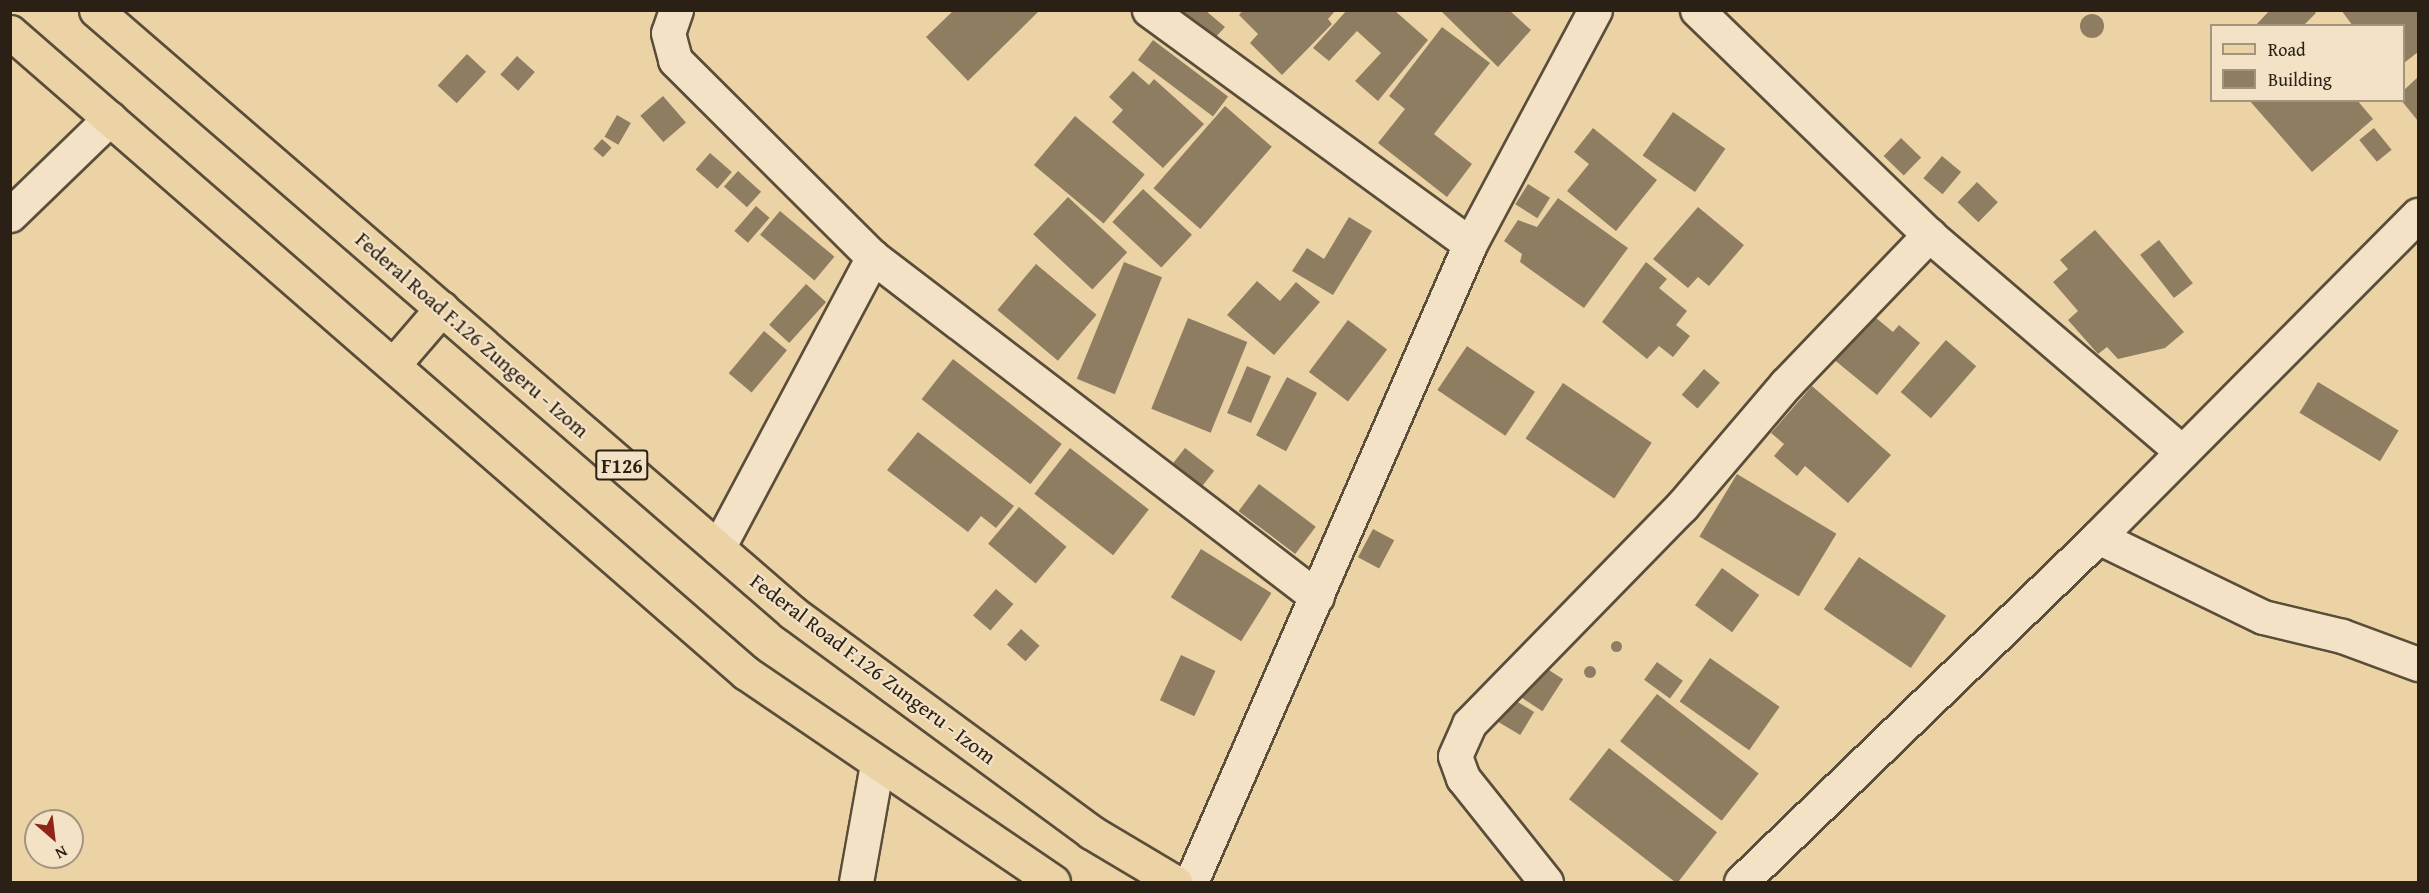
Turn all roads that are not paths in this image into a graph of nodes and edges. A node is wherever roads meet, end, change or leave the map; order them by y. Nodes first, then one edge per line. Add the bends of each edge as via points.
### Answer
1 (96, 10) edge
2 (676, 10) edge
3 (1149, 10) edge
4 (1595, 10) edge
5 (1697, 10) edge
6 (10, 32) edge
7 (110, 118) junction
8 (10, 215) edge
9 (2418, 215) edge
10 (1929, 235) junction
11 (1470, 244) junction
12 (873, 257) junction
13 (442, 308) junction
14 (393, 365) junction
15 (2181, 451) junction
16 (2098, 537) junction
17 (718, 548) junction
18 (1317, 597) junction
19 (2418, 664) edge
20 (877, 764) junction
21 (856, 882) edge
22 (1053, 882) edge
23 (1176, 882) edge
24 (1191, 882) edge
25 (1546, 882) edge
26 (1742, 882) edge

1 - 13 main road, Federal Road F.126 Zungeru - Izom / F126
2 - 12 street via 669,33 675,60
3 - 11 street
4 - 11 street
5 - 10 street
6 - 7 main road
7 - 8 street
7 - 14 main road
9 - 15 street
10 - 15 street
10 - 25 street via 1786,384 1682,506 1468,724 1455,756 1463,778
11 - 18 street
12 - 17 street
12 - 18 street
13 - 14 main road
13 - 17 main road, Federal Road F.126 Zungeru - Izom / F126
14 - 20 main road via 746,673
15 - 16 street
16 - 19 street via 2263,617 2342,636
16 - 26 street
17 - 23 main road, Federal Road F.126 Zungeru - Izom / F126 via 793,613 1091,832
18 - 24 street
20 - 21 street
20 - 22 main road

